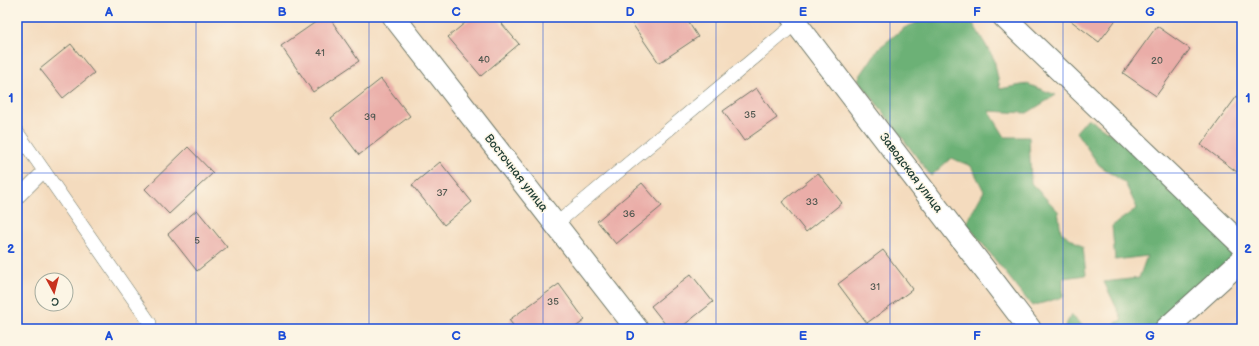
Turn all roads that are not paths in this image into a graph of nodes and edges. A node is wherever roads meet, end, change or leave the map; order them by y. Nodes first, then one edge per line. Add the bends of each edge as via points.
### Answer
1 (394, 17) edge
2 (1004, 17) edge
3 (794, 20) edge
4 (17, 132) edge
5 (44, 171) junction
6 (17, 198) edge
7 (556, 224) junction
8 (1242, 245) edge
9 (1242, 260) edge
10 (150, 323) dead end
11 (637, 329) edge
12 (1030, 329) edge
13 (1166, 329) edge

1 - 7 street, Восточная улица
2 - 8 street
3 - 7 lane
3 - 12 street, Заводская улица
4 - 5 lane
5 - 6 lane
5 - 10 lane
7 - 11 street, Восточная улица
9 - 13 street

